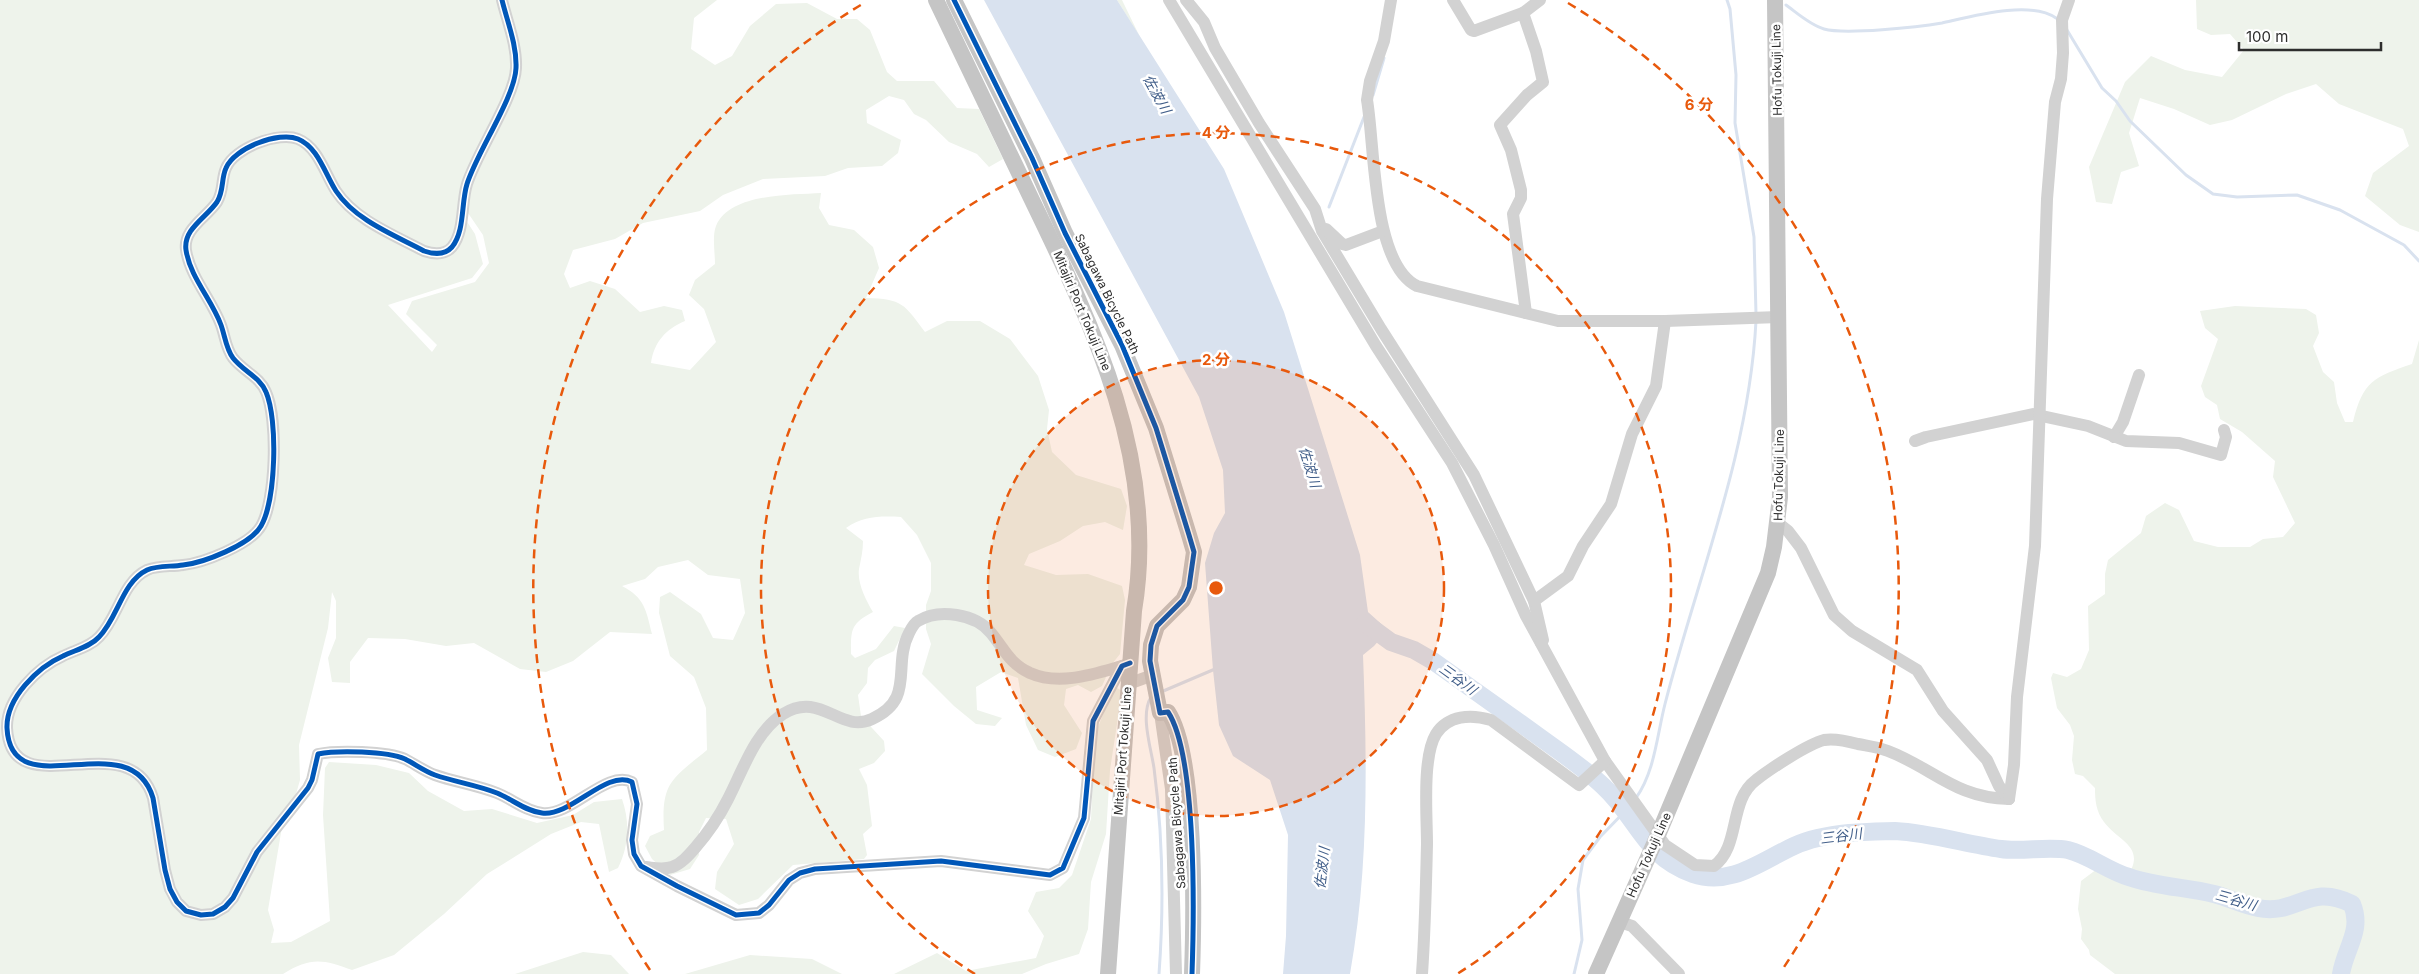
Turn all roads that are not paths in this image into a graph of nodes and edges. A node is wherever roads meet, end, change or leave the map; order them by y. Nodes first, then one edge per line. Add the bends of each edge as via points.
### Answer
1 (502, 0) edge
2 (936, 0) edge
3 (954, 0) edge
4 (1169, 0) edge
5 (1186, 0) edge
6 (1391, 0) edge
7 (1453, 0) edge
8 (1540, 0) edge
9 (1775, 0) edge
10 (2069, 0) edge
11 (1523, 13) junction
12 (1196, 45) junction
13 (1032, 158) junction
14 (1016, 166) junction
15 (1282, 186) junction
16 (1320, 223) junction
17 (1383, 231) junction
18 (1526, 313) junction
19 (1779, 317) junction
20 (1665, 321) junction
21 (2139, 375) dead end
22 (2040, 415) junction
23 (2224, 430) dead end
24 (2114, 437) junction
25 (1915, 441) dead end
26 (1778, 523) junction
27 (1534, 600) junction
28 (1540, 644) junction
29 (1126, 664) junction
30 (1154, 680) junction
31 (1128, 684) junction
32 (1159, 709) junction
33 (1600, 765) junction
34 (2009, 799) junction
35 (1654, 844) junction
36 (641, 866) junction
37 (1620, 922) junction
38 (1108, 974) edge
39 (1176, 974) edge
40 (1192, 974) edge
41 (1422, 974) edge
42 (1596, 974) edge
43 (1679, 974) edge

1 - 36 street via 516,69 511,88 467,185 457,236 451,248 444,253 434,255 424,251 354,211 336,190 312,149 301,140 288,136 273,138 231,159 225,170 220,198 187,235 185,244 191,266 218,318 230,355 266,391 274,433 266,514 260,529 249,540 198,562 148,570 138,577 98,639 60,657 30,679 16,700 7,728 10,744 27,762 49,767 109,763 123,765 143,778 153,798 170,889 186,911 201,915 225,908 233,898 257,852 308,788 315,760 318,754 324,753 386,754 403,758 433,775 481,787 543,813 556,811 613,782 626,779 632,782 636,791 632,840 634,854
2 - 14 main road, Mitajiri Port Tokuji Line
3 - 13 main road, Sabagawa Bicycle Path
4 - 12 street
5 - 12 street via 1198,38
5 - 16 street via 1204,22 1215,48 1315,209
6 - 17 street via 1384,41 1370,81 1368,106
7 - 11 street via 1474,31
8 - 11 street
9 - 19 main road, Hofu Tokuji Line
10 - 22 street via 2062,20 2063,53 2055,102 2047,198
11 - 18 street via 1543,82 1526,95 1500,125 1512,150 1520,190 1521,198 1513,214
12 - 15 street
13 - 14 street
13 - 30 main road, Sabagawa Bicycle Path via 1065,233 1122,345 1166,459 1194,552 1189,587 1183,600 1153,632 1150,661
14 - 29 main road, Mitajiri Port Tokuji Line via 1091,324 1119,406 1131,459 1138,505 1139,581
15 - 16 street via 1286,184
15 - 28 street via 1376,346 1452,464
16 - 17 street via 1346,245
16 - 27 street via 1381,330 1474,476
17 - 18 street via 1396,266 1406,281
18 - 20 street via 1558,321
19 - 20 street
19 - 26 main road, Hofu Tokuji Line
20 - 27 street via 1656,386 1632,434 1611,504 1582,546 1568,576
21 - 24 street via 2123,422
22 - 24 street via 2088,426
22 - 25 street
22 - 34 street via 2034,546 2015,711 2014,765
23 - 24 street via 2226,437 2221,455 2179,443 2126,441
26 - 34 street via 1801,548 1834,615 1852,631 1916,670 1943,711 1987,760
26 - 35 main road, Hofu Tokuji Line via 1768,573
27 - 28 street via 1542,629
28 - 33 street
29 - 31 main road, Mitajiri Port Tokuji Line
29 - 36 street via 1081,678 1032,674 1013,663 991,632 973,620 957,615 936,615 917,621 903,644 900,693 886,712 869,721 851,722 813,706 798,706 782,715 753,748 710,831 686,859 661,870
29 - 36 street via 1093,720 1084,818 1064,868 1057,873 1050,875 941,861 815,869 788,880 759,913 736,915
30 - 31 street
30 - 32 main road, Sabagawa Bicycle Path
31 - 38 main road, Mitajiri Port Tokuji Line
32 - 39 street via 1171,789
32 - 40 main road, Sabagawa Bicycle Path via 1168,712 1173,719 1184,756 1190,850
33 - 35 street via 1643,818
33 - 41 street via 1579,785 1490,720 1476,715 1463,716 1437,733 1431,745 1427,791
34 - 35 street via 1958,789 1887,751 1826,740 1767,772 1747,788 1724,859 1714,866 1695,865
35 - 37 main road, Hofu Tokuji Line
37 - 42 main road, Hofu Tokuji Line
37 - 43 street via 1632,926

